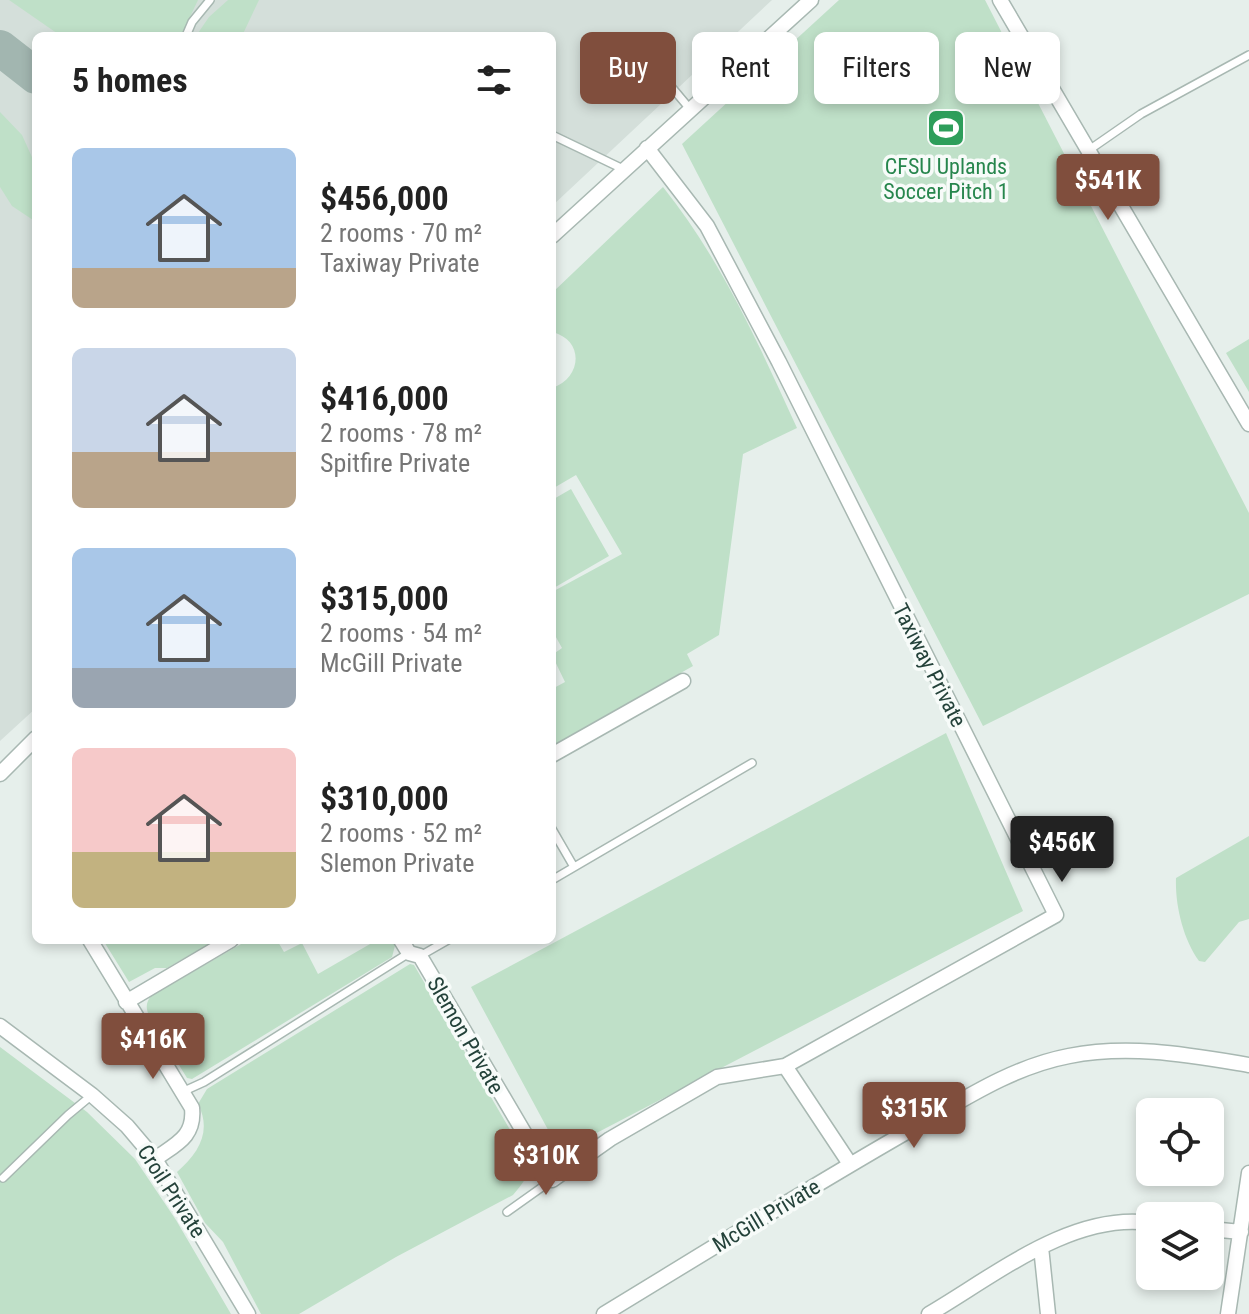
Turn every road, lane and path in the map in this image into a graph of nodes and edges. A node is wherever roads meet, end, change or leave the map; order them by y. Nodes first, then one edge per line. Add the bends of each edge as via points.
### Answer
1 (210, 0) edge
2 (811, 0) edge
3 (1000, 0) edge
4 (188, 32) edge
5 (1249, 55) edge
6 (676, 92) edge
7 (690, 109) junction
8 (556, 137) edge
9 (647, 148) junction
10 (1088, 150) junction
11 (623, 169) junction
12 (556, 232) edge
13 (1249, 424) edge
14 (683, 681) dead end
15 (32, 742) edge
16 (556, 753) edge
17 (752, 763) dead end
18 (0, 774) edge
19 (556, 836) edge
20 (574, 867) junction
21 (556, 878) edge
22 (92, 944) edge
23 (224, 944) edge
24 (433, 944) edge
25 (410, 950) edge
26 (126, 1002) junction
27 (0, 1026) edge
28 (1249, 1065) edge
29 (785, 1066) junction
30 (182, 1092) junction
31 (92, 1095) junction
32 (155, 1159) junction
33 (850, 1164) junction
34 (1249, 1173) edge
35 (3, 1178) dead end
36 (552, 1180) junction
37 (507, 1212) dead end
38 (1136, 1221) edge
39 (1224, 1230) edge
40 (1241, 1232) junction
41 (1041, 1247) junction
42 (248, 1314) edge
43 (604, 1314) edge
44 (929, 1314) edge
45 (1048, 1314) edge
46 (1228, 1314) edge

1 - 4 lane
2 - 7 street
3 - 10 street
5 - 10 lane via 1141,114
6 - 7 lane
7 - 9 street
8 - 11 lane
9 - 11 street
9 - 29 street, Taxiway Private via 707,226 1056,915
10 - 13 street
11 - 12 street
14 - 16 street
15 - 18 street
17 - 20 lane
19 - 20 lane
20 - 21 lane
22 - 26 street
23 - 26 street
24 - 25 lane
25 - 30 lane
25 - 36 street, Slemon Private
26 - 30 street
27 - 31 street, Croil Private
28 - 33 street, McGill Private via 1138,1049 1068,1056 1006,1076
29 - 33 street
29 - 36 street via 717,1077 610,1139
30 - 32 street via 194,1123 184,1139
31 - 32 street, Croil Private
31 - 35 lane
32 - 42 street, Croil Private
33 - 43 street, McGill Private
34 - 40 street
36 - 37 lane
38 - 41 street via 1068,1233
39 - 40 street
40 - 46 street
41 - 44 street
41 - 45 street

